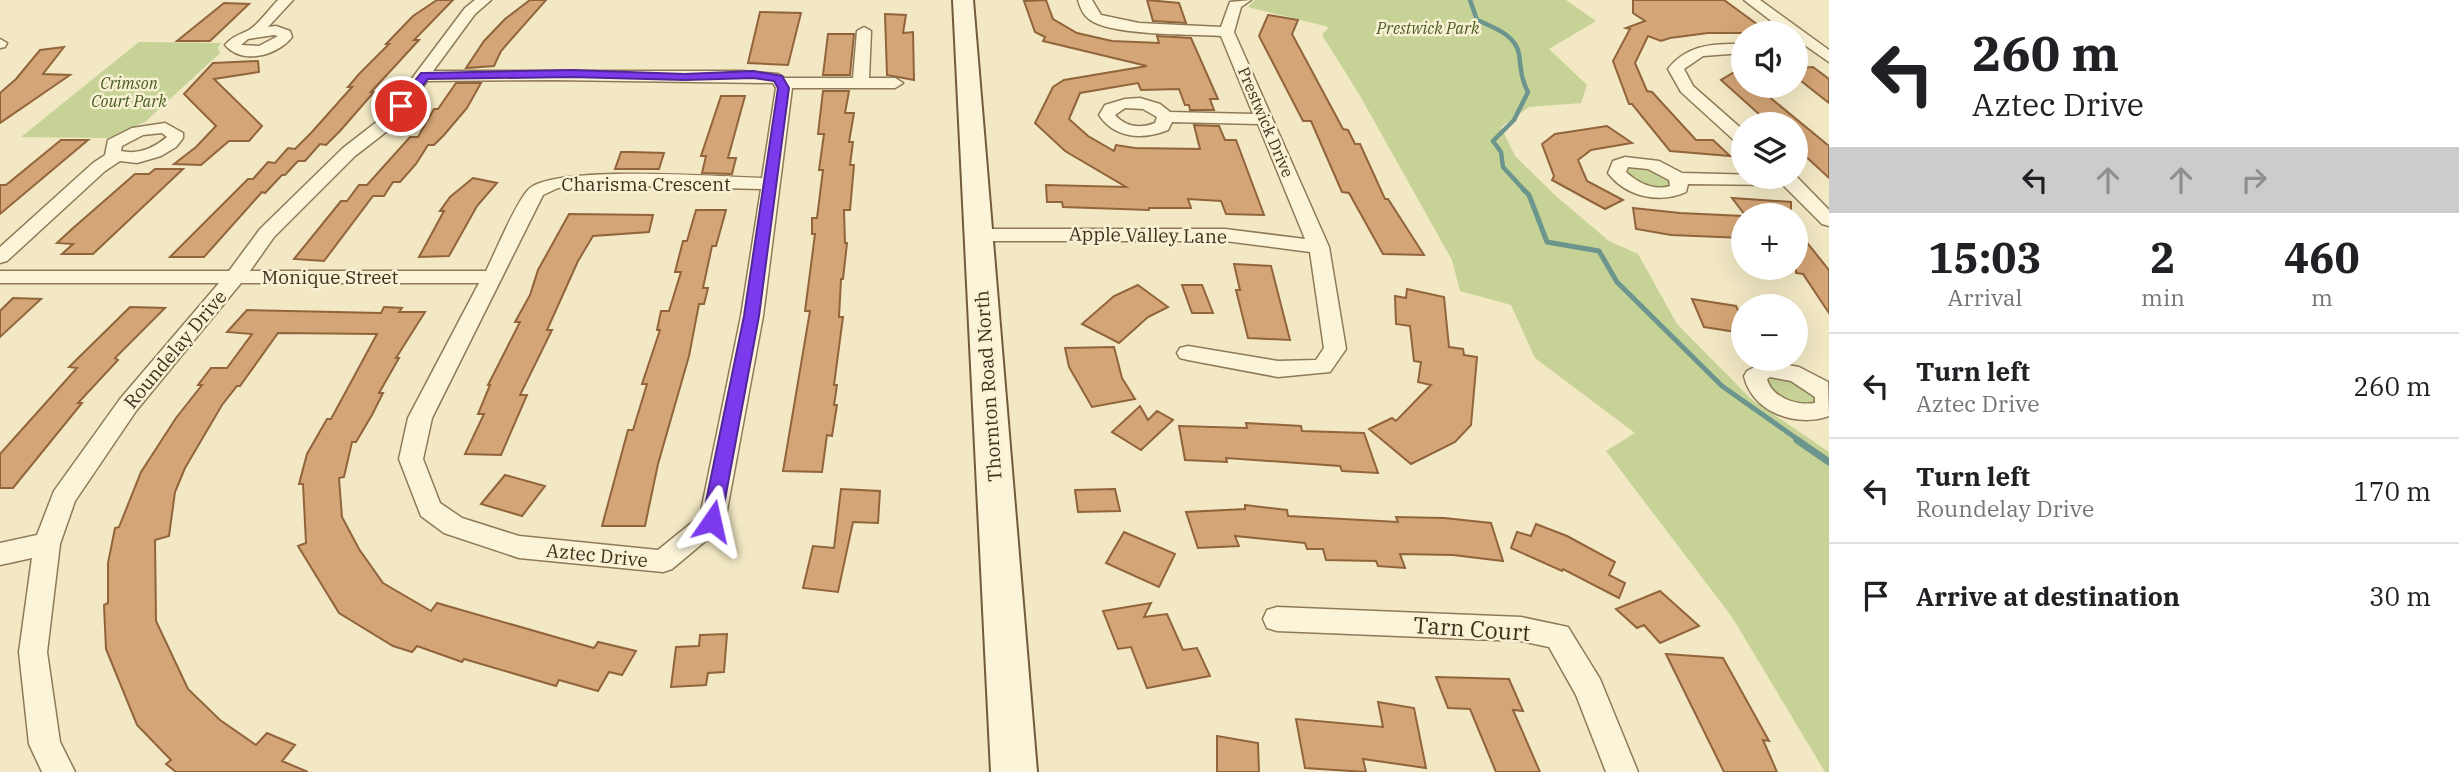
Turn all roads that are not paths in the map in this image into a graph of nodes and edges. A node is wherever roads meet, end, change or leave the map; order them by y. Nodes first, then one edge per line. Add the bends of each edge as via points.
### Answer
1 (286, 0) edge
2 (484, 0) edge
3 (963, 0) edge
4 (1085, 0) edge
5 (1244, 0) edge
6 (1751, 0) edge
7 (864, 31) dead end
8 (255, 32) dead end
9 (1227, 32) junction
10 (1731, 50) edge
11 (1823, 53) edge
12 (425, 76) junction
13 (781, 83) junction
14 (861, 83) junction
15 (895, 83) dead end
16 (1165, 117) dead end
17 (1266, 119) junction
18 (1731, 128) edge
19 (117, 156) dead end
20 (1678, 178) dead end
21 (1731, 178) edge
22 (770, 184) junction
23 (1798, 189) edge
24 (1829, 220) edge
25 (977, 235) junction
26 (1319, 247) junction
27 (0, 257) edge
28 (0, 277) edge
29 (235, 277) junction
30 (491, 277) junction
31 (1188, 353) dead end
32 (47, 544) junction
33 (0, 554) edge
34 (1277, 619) dead end
35 (59, 772) edge
36 (1014, 772) edge
37 (1622, 772) edge

1 - 8 street
2 - 12 street, Roundelay Drive via 470,11
3 - 25 main road, Thornton Road North
4 - 9 street via 1097,19
5 - 9 street via 1235,5
6 - 11 street
7 - 14 street
9 - 17 street, Prestwick Drive
10 - 18 street via 1700,51 1687,56 1676,69 1687,89
12 - 13 street via 753,74
12 - 29 street, Roundelay Drive via 389,121 349,152 267,233
13 - 14 street
13 - 22 street, Aztec Drive via 784,88
14 - 15 street
16 - 17 street
17 - 26 street, Prestwick Drive
19 - 27 street
20 - 21 street
22 - 30 street, Charisma Crescent via 554,183 536,192
22 - 30 street, Aztec Drive via 752,316 712,521 663,561 519,547 453,526 430,509 411,459 420,418
23 - 24 street
25 - 26 street, Apple Valley Lane via 1225,235
25 - 36 main road, Thornton Road North
26 - 31 street, Prestwick Drive via 1335,349 1322,367 1278,369
28 - 29 street, Monique Street
29 - 30 street, Monique Street
29 - 32 street, Roundelay Drive via 128,405 62,498
32 - 33 street
32 - 35 street, Roundelay Drive via 33,652 45,744
34 - 37 street, Tarn Court via 1521,629 1559,636 1589,689

